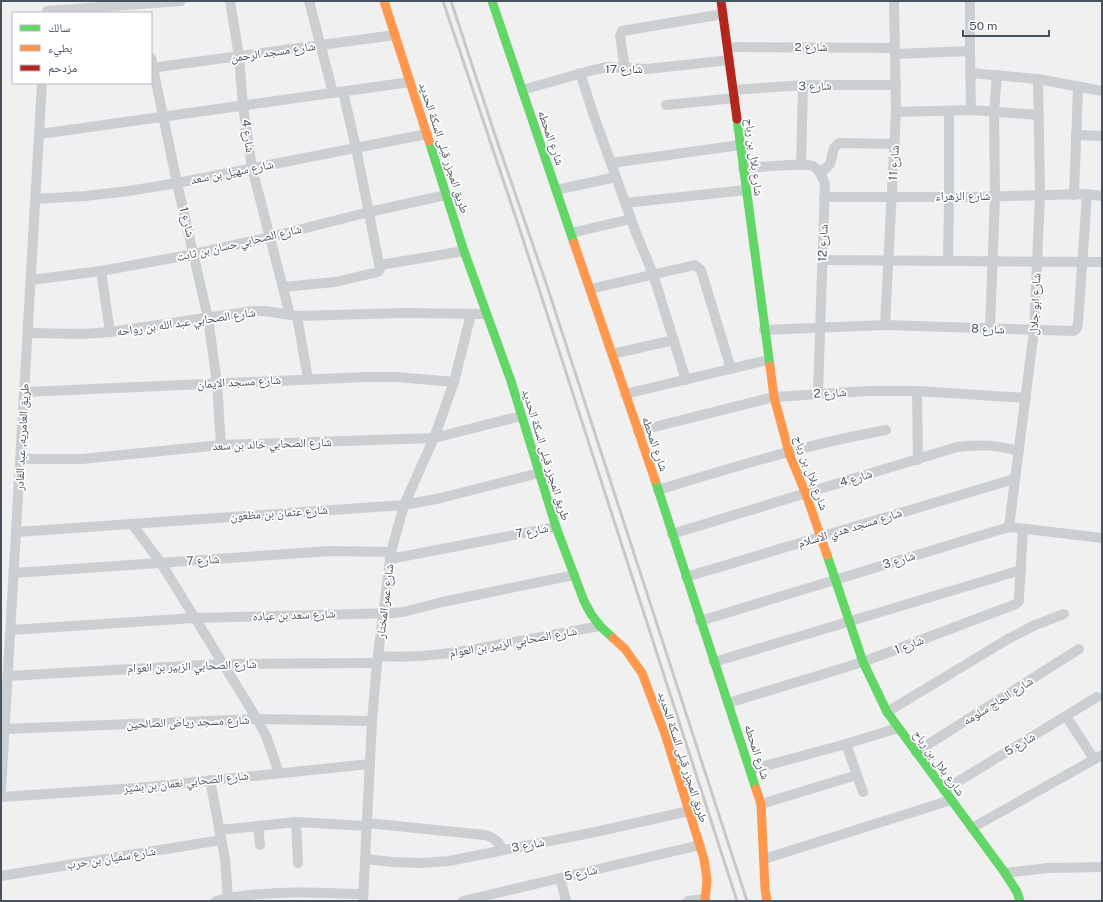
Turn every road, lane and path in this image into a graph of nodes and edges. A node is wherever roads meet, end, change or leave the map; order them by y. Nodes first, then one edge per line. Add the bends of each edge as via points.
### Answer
1 (181, 1) edge
2 (230, 1) edge
3 (309, 1) edge
4 (384, 1) edge
5 (492, 1) edge
6 (721, 1) edge
7 (894, 1) edge
8 (970, 1) edge
9 (140, 6) edge
10 (47, 8) edge
11 (723, 14) junction
12 (395, 35) junction
13 (321, 45) junction
14 (728, 47) junction
15 (895, 51) junction
16 (970, 51) junction
17 (239, 56) junction
18 (730, 60) junction
19 (152, 65) edge
20 (625, 69) junction
21 (580, 73) junction
22 (970, 73) junction
23 (997, 75) junction
24 (1038, 79) junction
25 (410, 82) junction
26 (42, 84) edge
27 (896, 85) junction
28 (802, 86) junction
29 (1078, 87) junction
30 (522, 90) junction
31 (1102, 91) edge
32 (338, 92) junction
33 (734, 94) junction
34 (666, 104) dead end
35 (243, 106) junction
36 (971, 110) junction
37 (949, 111) junction
38 (896, 112) junction
39 (994, 112) junction
40 (1039, 115) junction
41 (164, 118) junction
42 (40, 134) junction
43 (427, 134) junction
44 (1076, 134) junction
45 (1102, 136) edge
46 (895, 144) junction
47 (740, 145) junction
48 (356, 148) junction
49 (611, 163) junction
50 (802, 165) junction
51 (252, 168) junction
52 (744, 168) junction
53 (821, 173) junction
54 (616, 177) junction
55 (177, 183) junction
56 (556, 190) junction
57 (746, 190) junction
58 (1087, 194) junction
59 (446, 195) junction
60 (1040, 195) junction
61 (1074, 195) junction
62 (892, 196) junction
63 (995, 196) junction
64 (1102, 196) edge
65 (824, 197) junction
66 (949, 197) junction
67 (36, 199) junction
68 (625, 204) junction
69 (369, 212) junction
70 (631, 219) junction
71 (571, 233) junction
72 (270, 237) junction
73 (464, 251) junction
74 (194, 254) junction
75 (822, 260) junction
76 (888, 260) junction
77 (948, 261) junction
78 (993, 261) junction
79 (1037, 262) junction
80 (1082, 262) junction
81 (1102, 262) edge
82 (380, 265) junction
83 (101, 271) junction
84 (653, 274) junction
85 (31, 280) junction
86 (283, 287) junction
87 (590, 289) junction
88 (471, 314) junction
89 (486, 314) junction
90 (293, 315) junction
91 (208, 318) junction
92 (885, 325) junction
93 (820, 328) junction
94 (990, 329) junction
95 (764, 330) junction
96 (1034, 330) junction
97 (110, 332) junction
98 (28, 333) junction
99 (674, 340) junction
100 (612, 354) junction
101 (768, 360) junction
102 (731, 369) junction
103 (308, 379) junction
104 (686, 380) junction
105 (454, 382) junction
106 (217, 383) junction
107 (917, 391) junction
108 (25, 392) junction
109 (818, 393) junction
110 (625, 394) junction
111 (774, 397) junction
112 (1026, 398) junction
113 (521, 416) junction
114 (886, 430) dead end
115 (638, 431) junction
116 (434, 438) junction
117 (221, 446) junction
118 (1019, 450) junction
119 (789, 451) junction
120 (21, 459) junction
121 (918, 460) junction
122 (539, 473) junction
123 (1014, 479) junction
124 (658, 490) junction
125 (806, 494) junction
126 (404, 505) junction
127 (132, 524) junction
128 (556, 527) junction
129 (1009, 527) junction
130 (1023, 529) junction
131 (17, 532) junction
132 (672, 534) junction
133 (821, 536) junction
134 (1102, 538) edge
135 (391, 556) junction
136 (161, 563) junction
137 (1020, 570) junction
138 (14, 573) junction
139 (574, 575) junction
140 (686, 577) junction
141 (835, 580) junction
142 (384, 613) junction
143 (1064, 614) dead end
144 (195, 618) junction
145 (700, 621) junction
146 (849, 621) junction
147 (600, 626) junction
148 (11, 630) junction
149 (1079, 650) dead end
150 (378, 659) junction
151 (714, 662) junction
152 (862, 662) junction
153 (224, 664) junction
154 (8, 676) junction
155 (1097, 697) dead end
156 (728, 703) junction
157 (887, 712) junction
158 (1066, 716) junction
159 (257, 719) junction
160 (372, 721) junction
161 (898, 728) junction
162 (5, 729) junction
163 (846, 744) junction
164 (916, 752) junction
165 (1098, 757) edge
166 (370, 764) junction
167 (750, 770) junction
168 (279, 773) junction
169 (857, 775) junction
170 (210, 780) junction
171 (1, 790) edge
172 (944, 790) junction
173 (863, 792) dead end
174 (1, 797) edge
175 (951, 800) junction
176 (761, 804) junction
177 (689, 811) junction
178 (296, 822) junction
179 (367, 824) junction
180 (258, 826) junction
181 (972, 828) junction
182 (220, 835) junction
183 (260, 845) dead end
184 (700, 845) junction
185 (503, 850) junction
186 (365, 859) junction
187 (764, 859) junction
188 (298, 863) dead end
189 (1102, 866) edge
190 (1005, 873) junction
191 (1, 876) edge
192 (560, 878) junction
193 (228, 898) junction
194 (363, 898) edge
195 (705, 900) edge
196 (216, 901) edge
197 (463, 901) edge
198 (566, 901) edge
199 (688, 901) edge
200 (767, 901) edge
201 (1020, 901) edge

1 - 9 street
2 - 17 street, شارع 4
3 - 13 street
4 - 12 street, طريق المجزر قبلى السكة الحديد
5 - 30 street, شارع المحطه
6 - 11 street, شارع بلال بن رباح
7 - 15 street, شارع 11
8 - 16 street
9 - 10 street
11 - 14 street, شارع بلال بن رباح
11 - 20 street via 622,31 620,36
12 - 13 street, شارع مسجد الرحمن
12 - 25 street, طريق المجزر قبلى السكة الحديد
13 - 17 street, شارع مسجد الرحمن
13 - 32 street
14 - 15 street, شارع 2
14 - 18 street, شارع بلال بن رباح
15 - 16 street, شارع 2
15 - 27 street, شارع 11
16 - 22 street
17 - 19 street, شارع مسجد الرحمن
17 - 35 street, شارع 4
18 - 20 street, شارع 17
18 - 33 street, شارع بلال بن رباح
19 - 41 street, شارع 1
20 - 21 street, شارع 17 via 608,67
21 - 30 street, شارع 17
21 - 49 street
22 - 23 street
22 - 36 street
23 - 24 street
23 - 39 street
24 - 29 street
24 - 40 street, شارع ابو جلال
25 - 32 street
25 - 43 street, طريق المجزر قبلى السكة الحديد
26 - 42 street, طريق العامريه, عبد القادر
27 - 28 street, شارع 3
27 - 38 street, شارع 11
28 - 33 street, شارع 3
28 - 50 street
29 - 31 street
29 - 44 street
30 - 56 street, شارع المحطه
32 - 35 street
32 - 48 street
33 - 34 street, شارع 3
33 - 47 street, شارع بلال بن رباح
35 - 41 street
35 - 51 street, شارع 4
36 - 37 street
36 - 39 street
37 - 38 street
37 - 66 street
38 - 46 street, شارع 11
39 - 40 street
39 - 63 street
40 - 60 street, شارع ابو جلال
41 - 42 street
41 - 55 street, شارع 1
42 - 67 street, طريق العامريه, عبد القادر
43 - 48 street, شارع سهيل بن سعد
43 - 59 street, طريق المجزر قبلى السكة الحديد
44 - 45 street
44 - 61 street
46 - 53 street via 839,143 834,148 830,164
46 - 62 street, شارع 11
47 - 49 street
47 - 52 street, شارع بلال بن رباح
48 - 51 street, شارع سهيل بن سعد
48 - 69 street
49 - 54 street
50 - 52 street
50 - 53 street via 812,166
51 - 55 street, شارع سهيل بن سعد
51 - 72 street, شارع 4
52 - 57 street, شارع بلال بن رباح
53 - 65 street, شارع 12 via 825,184
54 - 56 street
54 - 68 street
55 - 67 street, شارع سهيل بن سعد via 122,192
55 - 74 street, شارع 1
56 - 71 street, شارع المحطه
57 - 68 street
57 - 95 street, شارع بلال بن رباح
58 - 61 street, شارع الزهراء
58 - 64 street, شارع الزهراء
58 - 80 street, شارع 8
59 - 69 street, شارع الصحابي حسان بن ثابت
59 - 73 street, طريق المجزر قبلى السكة الحديد
60 - 61 street, شارع الزهراء
60 - 63 street, شارع الزهراء
60 - 79 street, شارع ابو جلال
62 - 65 street, شارع الزهراء
62 - 66 street, شارع الزهراء
62 - 76 street, شارع 11
63 - 66 street, شارع الزهراء
63 - 78 street
65 - 75 street, شارع 12
66 - 77 street
67 - 85 street, طريق العامريه, عبد القادر
68 - 70 street
69 - 72 street, شارع الصحابي حسان بن ثابت
69 - 82 street
70 - 71 street
70 - 84 street
71 - 87 street, شارع المحطه
72 - 74 street, شارع الصحابي حسان بن ثابت
72 - 86 street, شارع 4
73 - 82 street
73 - 89 street, طريق المجزر قبلى السكة الحديد
74 - 83 street, شارع الصحابي حسان بن ثابت
74 - 91 street, شارع 1
75 - 76 street
75 - 93 street, شارع 12
76 - 77 street
76 - 92 street, شارع 11
77 - 78 street
78 - 79 street
78 - 94 street
79 - 80 street
79 - 96 street, شارع ابو جلال
80 - 81 street
80 - 96 street, شارع 8 via 1077,328 1070,332
82 - 86 street via 378,272 335,282
83 - 85 street, شارع الصحابي حسان بن ثابت
83 - 97 street
84 - 87 street
84 - 99 street
84 - 102 street via 692,265 699,267
85 - 98 street, طريق العامريه, عبد القادر
86 - 90 street, شارع 4
87 - 100 street, شارع المحطه
88 - 89 street, شارع الصحابي عبد الله بن رواحه
88 - 90 street, شارع الصحابي عبد الله بن رواحه
88 - 105 street, شارع عمر المختار
89 - 113 street, طريق المجزر قبلى السكة الحديد
90 - 91 street, شارع الصحابي عبد الله بن رواحه via 253,311
90 - 103 street, شارع 4
91 - 97 street, شارع الصحابي عبد الله بن رواحه
91 - 106 street, شارع 1
92 - 93 street, شارع 8
92 - 94 street, شارع 8
93 - 95 street, شارع 8
93 - 109 street, شارع 12
94 - 96 street, شارع 8
95 - 101 street, شارع بلال بن رباح
96 - 112 street, شارع ابو جلال
97 - 98 street, شارع الصحابي عبد الله بن رواحه
98 - 108 street, طريق العامريه, عبد القادر
99 - 100 street
99 - 104 street
100 - 110 street, شارع المحطه
101 - 102 street
101 - 111 street, شارع بلال بن رباح
102 - 104 street
103 - 105 street, شارع مسجد الايمان via 381,377
103 - 106 street, شارع مسجد الايمان
104 - 110 street
105 - 116 street, شارع عمر المختار
106 - 108 street, شارع مسجد الايمان
106 - 117 street, شارع 1
107 - 109 street, شارع 2
107 - 112 street, شارع 2
107 - 121 street
108 - 120 street, طريق العامريه, عبد القادر
109 - 111 street, شارع 2
110 - 115 street, شارع المحطه
111 - 115 street, شارع 2
111 - 119 street, شارع بلال بن رباح
112 - 118 street, شارع ابو جلال
113 - 116 street, شارع الصحابي خالد بن سعد
113 - 122 street, طريق المجزر قبلى السكة الحديد
114 - 119 street
115 - 124 street, شارع المحطه
116 - 117 street, شارع الصحابي خالد بن سعد
116 - 126 street, شارع عمر المختار
117 - 120 street, شارع الصحابي خالد بن سعد via 82,459
118 - 121 street, شارع 4 via 978,444 958,447
118 - 123 street, شارع ابو جلال
119 - 124 street
119 - 125 street, شارع بلال بن رباح
120 - 131 street, طريق العامريه, عبد القادر
121 - 125 street, شارع 4
122 - 126 street, شارع عثمان بن مظعون
122 - 128 street, طريق المجزر قبلى السكة الحديد
123 - 129 street, شارع ابو جلال
123 - 133 street, شارع مسجد هدي الاسلام
124 - 132 street, شارع المحطه
125 - 132 street, شارع 4
125 - 133 street, شارع بلال بن رباح
126 - 127 street, شارع عثمان بن مظعون
126 - 135 street, شارع عمر المختار
127 - 131 street, شارع عثمان بن مظعون
127 - 136 street
128 - 135 street, شارع 7
128 - 139 street, طريق المجزر قبلى السكة الحديد
129 - 130 street, شارع 3
129 - 141 street, شارع 3
130 - 134 street, شارع 3
130 - 137 street, شارع 1
131 - 138 street, طريق العامريه, عبد القادر
132 - 140 street, شارع المحطه
133 - 140 street, شارع مسجد هدي الاسلام
133 - 141 street, شارع بلال بن رباح
135 - 136 street, شارع 7 via 330,551
135 - 142 street, شارع عمر المختار
136 - 138 street, شارع 7
136 - 144 street
137 - 146 street
137 - 152 street, شارع 1 via 1019,597 1016,604
138 - 148 street, طريق العامريه, عبد القادر
139 - 142 street, شارع سعد بن عباده via 403,612
139 - 147 street, طريق المجزر قبلى السكة الحديد via 584,601
140 - 145 street, شارع المحطه
141 - 145 street, شارع 3
141 - 146 street, شارع بلال بن رباح
142 - 144 street, شارع سعد بن عباده
142 - 150 street, شارع عمر المختار
143 - 157 street via 1008,639
144 - 148 street, شارع سعد بن عباده
144 - 153 street
145 - 151 street, شارع المحطه
146 - 151 street
146 - 152 street, شارع بلال بن رباح
147 - 150 street, شارع الصحابي الزبير بن العوام via 468,651
147 - 177 street, طريق المجزر قبلى السكة الحديد via 625,649 642,674 665,734
148 - 154 street, طريق العامريه, عبد القادر
149 - 164 street, شارع الحاج سلومه
150 - 153 street, شارع الصحابي الزبير بن العوام
150 - 160 street, شارع عمر المختار
151 - 156 street, شارع المحطه
152 - 156 street, شارع 1
152 - 157 street, شارع بلال بن رباح
153 - 154 street, شارع الصحابي الزبير بن العوام
153 - 159 street
154 - 162 street, طريق العامريه, عبد القادر
155 - 158 street, شارع 5
156 - 167 street, شارع المحطه
157 - 161 street, شارع بلال بن رباح
158 - 165 street
158 - 172 street, شارع 5
159 - 160 street, شارع مسجد رياض الصالحين
159 - 162 street, شارع مسجد رياض الصالحين
159 - 168 street
160 - 166 street, شارع عمر المختار
161 - 163 street
161 - 164 street, شارع بلال بن رباح
162 - 171 street, طريق العامريه, عبد القادر
163 - 167 street
163 - 169 street
164 - 172 street, شارع بلال بن رباح
165 - 181 street
166 - 168 street, شارع الصحابي نعمان بن بشير
166 - 179 street, شارع عمر المختار
167 - 176 street, شارع المحطه
168 - 170 street, شارع الصحابي نعمان بن بشير
169 - 173 street
169 - 176 street
170 - 174 street, شارع الصحابي نعمان بن بشير via 137,788
170 - 182 street
172 - 175 street, شارع بلال بن رباح
175 - 181 street, شارع بلال بن رباح
175 - 187 street
176 - 187 street, شارع المحطه
177 - 184 street, طريق المجزر قبلى السكة الحديد
177 - 185 street, شارع 3 via 600,832
178 - 179 street, شارع سفيان بن حرب
178 - 180 street, شارع سفيان بن حرب
178 - 188 street
179 - 185 street, شارع سفيان بن حرب via 485,835 499,842
179 - 186 street, شارع عمر المختار
180 - 182 street, شارع سفيان بن حرب
180 - 183 street
181 - 190 street, شارع بلال بن رباح
182 - 191 street, شارع سفيان بن حرب
182 - 193 street
184 - 192 street, شارع 5
184 - 195 street, طريق المجزر قبلى السكة الحديد via 707,872
185 - 186 street, شارع 3 via 449,861 421,863
186 - 194 street, شارع عمر المختار
187 - 200 street, شارع المحطه
189 - 190 street
190 - 201 street, شارع بلال بن رباح
192 - 197 street, شارع 5
192 - 198 street
193 - 194 street via 298,892
193 - 196 street
195 - 199 street

